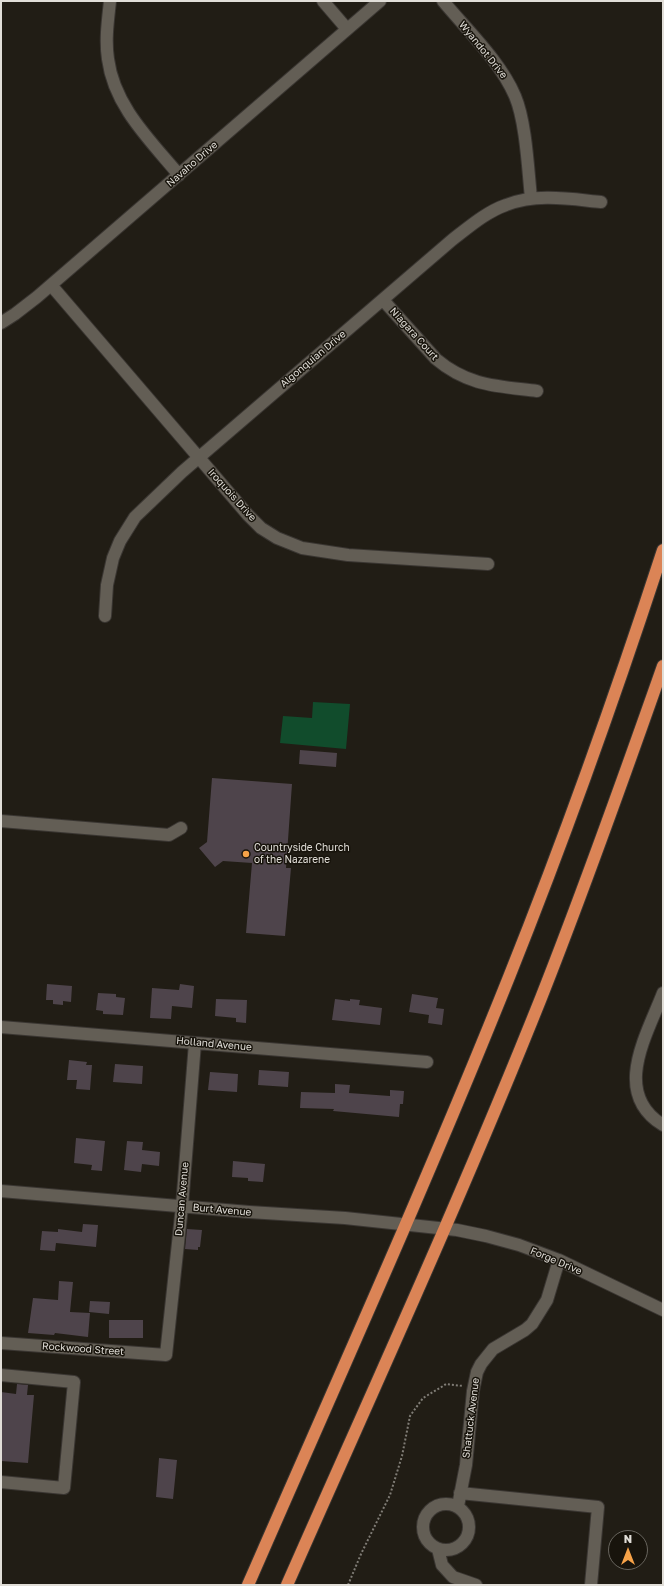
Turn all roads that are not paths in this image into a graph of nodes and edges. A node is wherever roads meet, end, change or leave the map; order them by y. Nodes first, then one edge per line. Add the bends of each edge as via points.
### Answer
1 (110, 1) edge
2 (323, 1) edge
3 (380, 1) edge
4 (443, 1) edge
5 (347, 29) junction
6 (179, 175) junction
7 (531, 198) junction
8 (601, 202) dead end
9 (51, 285) junction
10 (383, 300) junction
11 (1, 323) edge
12 (537, 391) dead end
13 (198, 458) junction
14 (663, 550) edge
15 (488, 564) dead end
16 (105, 616) dead end
17 (663, 666) edge
18 (1, 820) edge
19 (181, 828) dead end
20 (663, 993) edge
21 (1, 1027) edge
22 (195, 1043) junction
23 (427, 1062) dead end
24 (663, 1125) edge
25 (1, 1191) edge
26 (182, 1206) junction
27 (406, 1224) junction
28 (444, 1229) junction
29 (559, 1260) junction
30 (663, 1310) edge
31 (1, 1343) edge
32 (166, 1355) joint
33 (1, 1375) edge
34 (1, 1482) edge
35 (460, 1493) junction
36 (458, 1506) junction
37 (438, 1549) junction
38 (248, 1585) edge
39 (287, 1585) edge
40 (476, 1585) edge
41 (592, 1585) edge

1 - 6 street via 108,60 118,96 127,112
2 - 5 street
3 - 5 street, Navaho Drive
4 - 7 street, Wyandot Drive via 502,72 515,96 522,124
5 - 6 street, Navaho Drive
6 - 9 street, Navaho Drive
7 - 8 street, Algonquian Drive
7 - 10 street, Algonquian Drive via 506,205 482,218 452,240
9 - 11 street, Navaho Drive
9 - 13 street, Iroquois Drive
10 - 12 street, Niagara Court via 445,367 462,377 489,385
10 - 13 street, Algonquian Drive
13 - 15 street, Iroquois Drive via 261,528 285,542 302,548 348,555
13 - 16 street, Algonquian Drive via 154,497 129,524 113,558 107,585
14 - 27 highway via 564,834 482,1044
17 - 28 highway via 544,991
18 - 19 street via 169,835
20 - 24 street via 639,1054 635,1072 640,1100 650,1115
21 - 22 street, Holland Avenue
22 - 23 street, Holland Avenue
22 - 26 street, Duncan Avenue
25 - 26 street, Burt Avenue
26 - 27 street, Burt Avenue
26 - 32 street, Duncan Avenue
27 - 28 street, Burt Avenue
27 - 38 highway
28 - 29 street, Forge Drive via 486,1236
28 - 39 highway
29 - 30 street, Forge Drive
29 - 35 street, Shattuck Avenue via 551,1292 543,1309 525,1330 492,1349 477,1372 466,1466
31 - 32 street, Rockwood Street
33 - 34 street via 74,1382 64,1488
35 - 36 street, Shattuck Avenue
35 - 41 street via 598,1507
36 - 37 street via 468,1518 468,1533 465,1540 453,1549
36 - 37 street via 442,1503 429,1510 424,1517 422,1532 425,1539
37 - 40 street via 442,1565 453,1577

